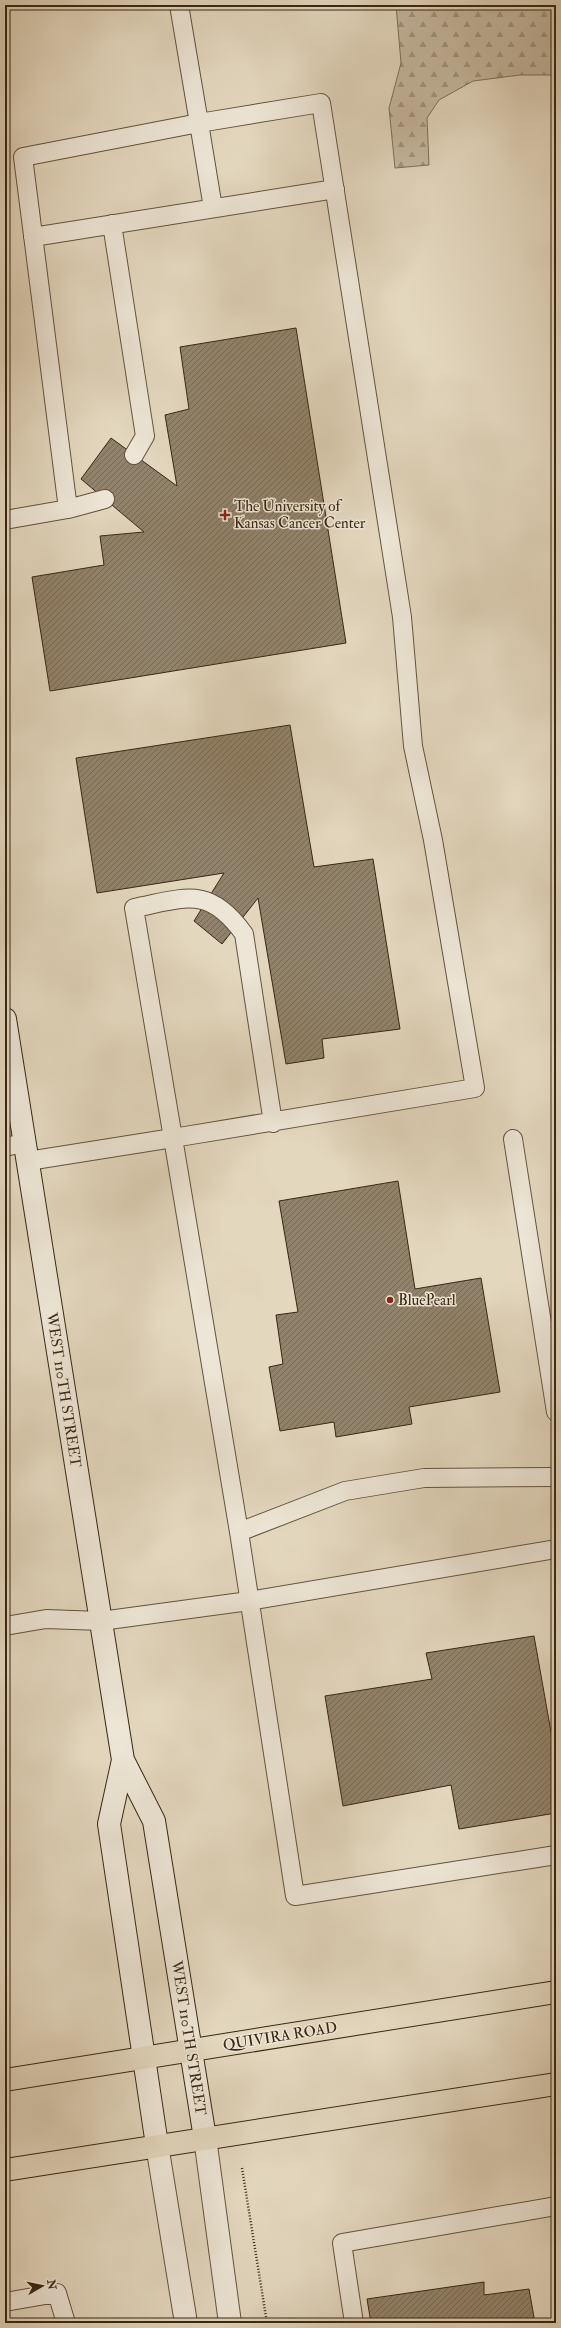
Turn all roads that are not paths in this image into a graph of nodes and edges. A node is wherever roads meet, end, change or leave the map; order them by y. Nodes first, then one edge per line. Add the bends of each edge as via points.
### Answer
1 (179, 5) edge
2 (199, 123) junction
3 (335, 189) junction
4 (213, 208) junction
5 (112, 224) junction
6 (33, 237) junction
7 (134, 455) dead end
8 (104, 499) dead end
9 (68, 509) junction
10 (5, 520) edge
11 (5, 1020) edge
12 (273, 1123) junction
13 (173, 1138) junction
14 (513, 1139) dead end
15 (19, 1151) edge
16 (556, 1412) edge
17 (556, 1476) edge
18 (239, 1532) junction
19 (556, 1549) edge
20 (250, 1601) junction
21 (101, 1621) junction
22 (5, 1626) edge
23 (123, 1760) junction
24 (556, 1855) edge
25 (556, 1992) edge
26 (190, 2050) junction
27 (144, 2058) junction
28 (5, 2080) edge
29 (556, 2084) edge
30 (205, 2138) junction
31 (157, 2145) junction
32 (5, 2170) edge
33 (556, 2206) edge
34 (5, 2302) edge
35 (66, 2323) edge
36 (186, 2323) edge
37 (230, 2323) edge
38 (354, 2323) edge

1 - 2 lane
2 - 3 lane via 322,103
2 - 4 lane
2 - 6 lane via 23,157
3 - 4 lane
3 - 12 lane via 402,617 413,746 433,840 475,1088
4 - 5 lane
5 - 6 lane
5 - 7 lane via 144,436
6 - 9 lane
8 - 9 lane
9 - 10 lane
11 - 15 street, WEST 110TH STREET
12 - 13 lane
12 - 13 lane via 244,934 232,918 212,901 190,897 134,908
13 - 15 lane
13 - 18 lane
14 - 16 lane
15 - 21 street, WEST 110TH STREET
17 - 18 lane via 424,1478 345,1491
18 - 20 lane
19 - 20 lane
20 - 21 lane
20 - 24 lane via 295,1896
21 - 22 lane via 46,1619
21 - 23 street, WEST 110TH STREET
23 - 26 street, WEST 110TH STREET via 154,1821
23 - 27 street, WEST 110TH STREET via 110,1824
25 - 26 main road, QUIVIRA ROAD
26 - 27 main road, QUIVIRA ROAD
26 - 30 street, WEST 110TH STREET
27 - 28 main road, QUIVIRA ROAD
27 - 31 street, WEST 110TH STREET
29 - 30 main road
30 - 31 main road
30 - 37 street, WEST 110TH STREET
31 - 32 main road
31 - 36 street, WEST 110TH STREET
33 - 38 lane via 342,2243
34 - 35 lane via 57,2293

